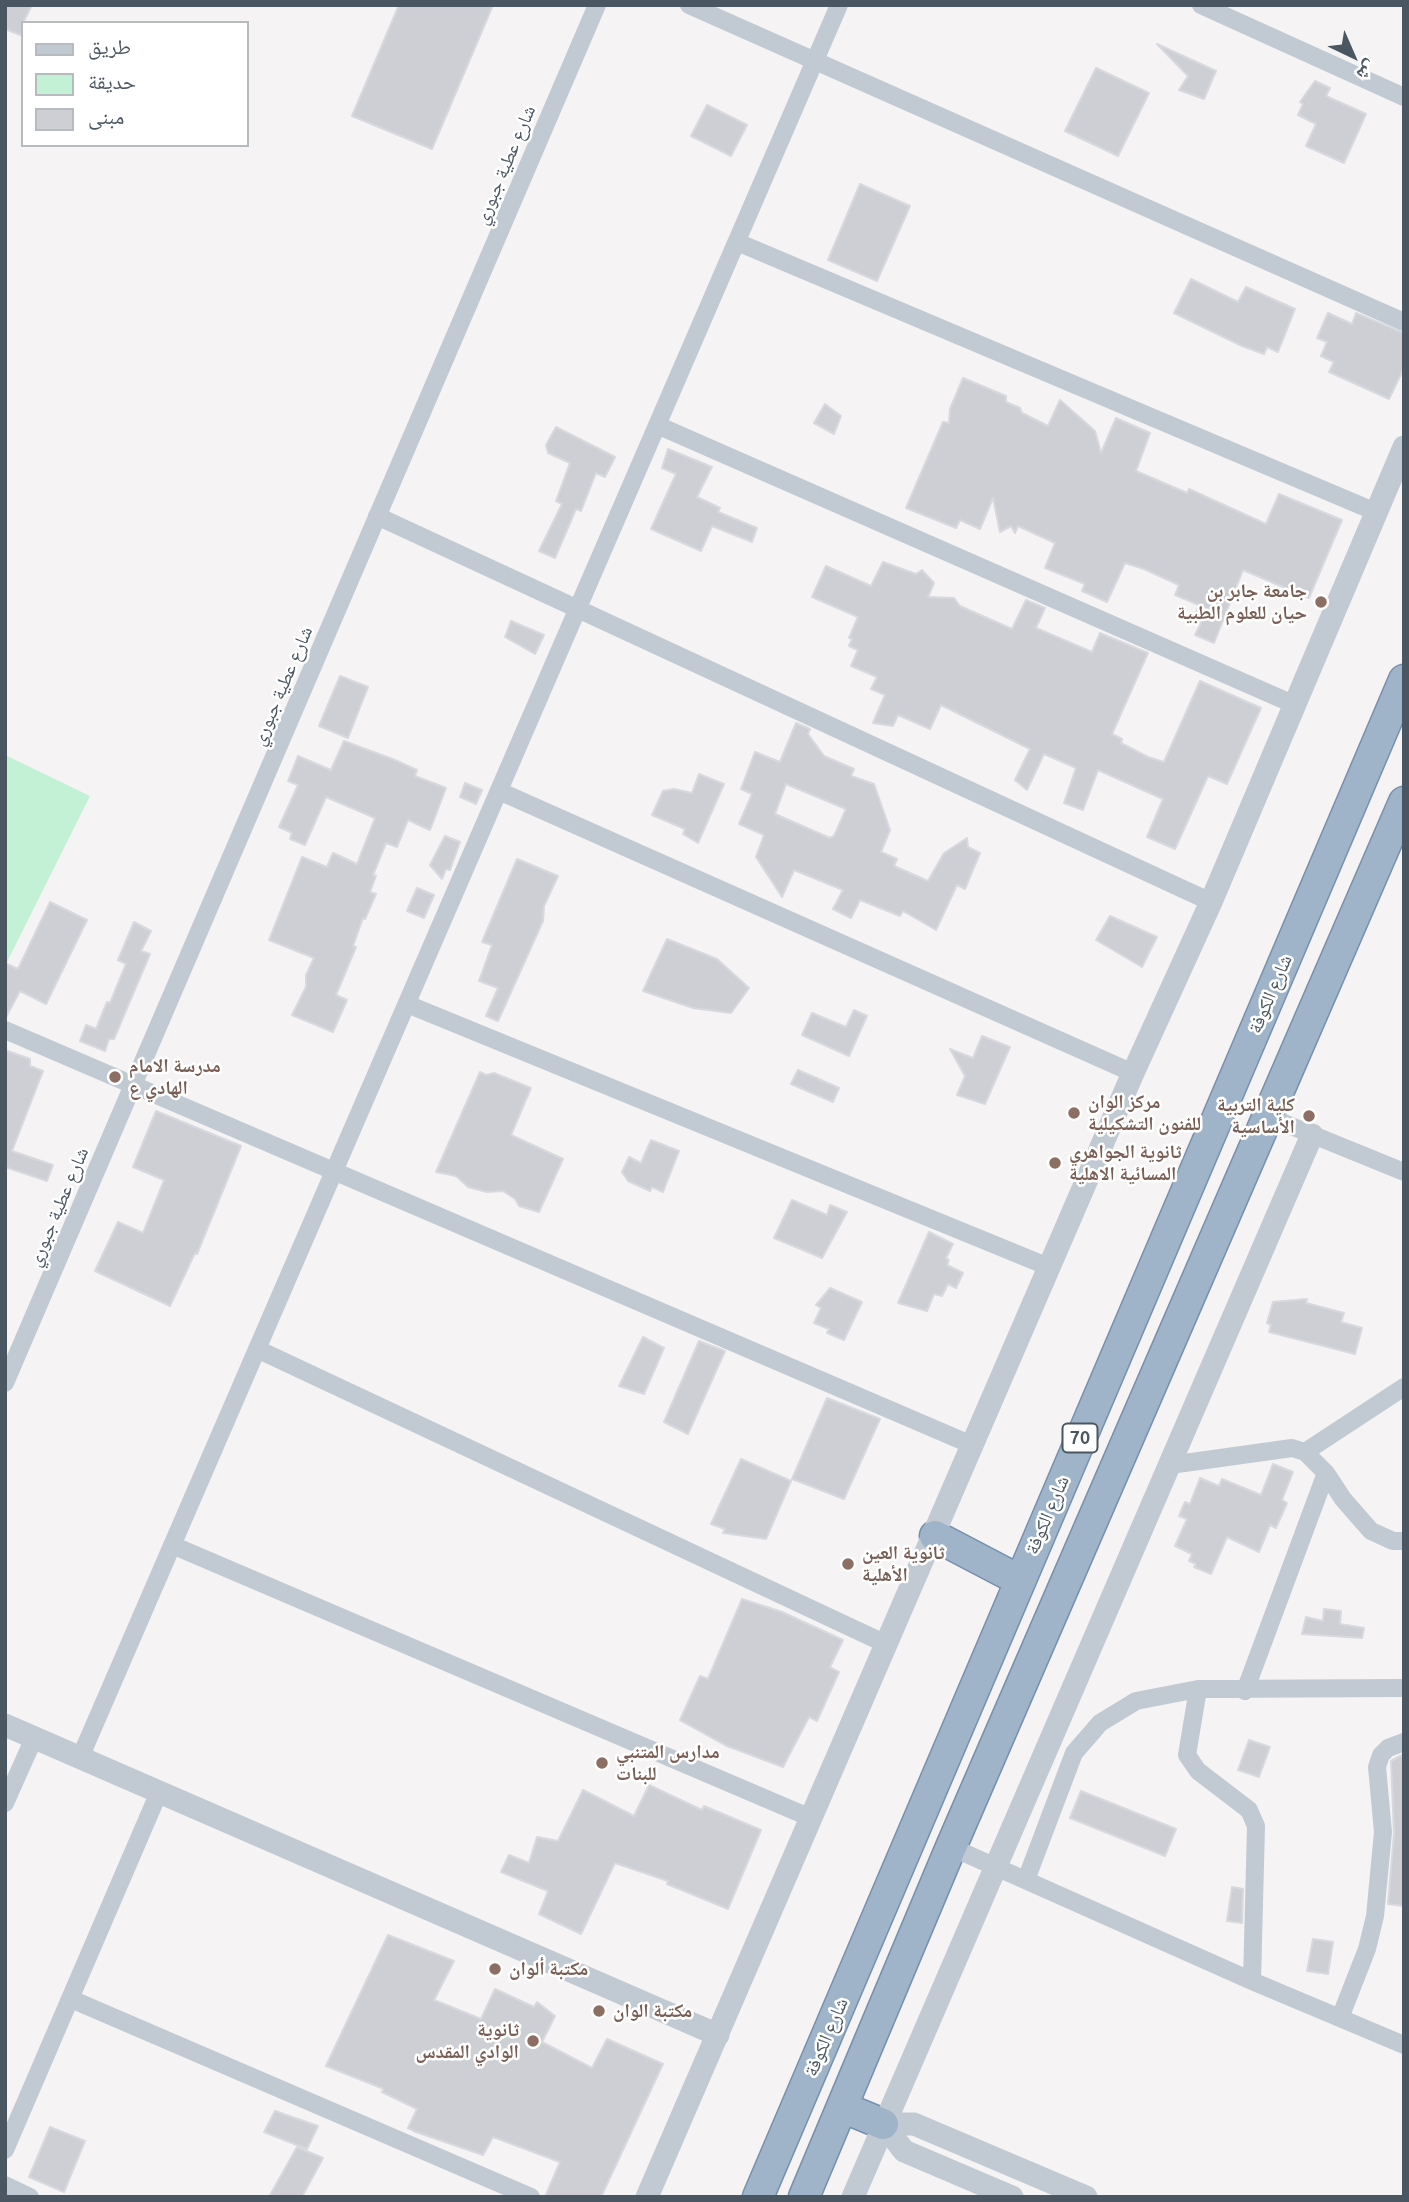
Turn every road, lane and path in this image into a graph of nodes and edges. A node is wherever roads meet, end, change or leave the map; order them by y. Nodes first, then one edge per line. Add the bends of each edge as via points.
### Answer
1 (597, 5) edge
2 (689, 5) edge
3 (839, 5) edge
4 (1201, 5) edge
5 (815, 61) junction
6 (1404, 97) edge
7 (737, 242) junction
8 (1404, 322) edge
9 (657, 425) junction
10 (1404, 447) edge
11 (1376, 512) junction
12 (377, 516) junction
13 (578, 607) junction
14 (1404, 680) edge
15 (1293, 704) junction
16 (499, 791) junction
17 (1404, 802) edge
18 (1211, 902) junction
19 (407, 1004) junction
20 (5, 1030) edge
21 (1133, 1073) junction
22 (133, 1085) junction
23 (1269, 1117) junction
24 (1312, 1135) junction
25 (335, 1170) junction
26 (1404, 1172) edge
27 (1049, 1267) junction
28 (257, 1349) junction
29 (5, 1382) edge
30 (1404, 1387) edge
31 (972, 1445) junction
32 (1305, 1452) junction
33 (1170, 1465) junction
34 (1326, 1473) junction
35 (935, 1536) junction
36 (1404, 1541) edge
37 (172, 1545) junction
38 (1019, 1580) junction
39 (886, 1644) junction
40 (1404, 1688) edge
41 (1198, 1689) junction
42 (1245, 1690) junction
43 (5, 1725) edge
44 (34, 1738) junction
45 (1404, 1742) edge
46 (80, 1758) junction
47 (159, 1792) junction
48 (5, 1803) edge
49 (811, 1818) junction
50 (951, 1847) junction
51 (998, 1867) junction
52 (1026, 1880) junction
53 (1252, 1981) junction
54 (71, 1999) junction
55 (1340, 2018) junction
56 (718, 2035) junction
57 (1404, 2045) edge
58 (842, 2107) junction
59 (883, 2124) junction
60 (5, 2150) edge
61 (5, 2185) edge
62 (30, 2197) edge
63 (531, 2197) edge
64 (648, 2197) edge
65 (758, 2197) edge
66 (804, 2197) edge
67 (853, 2197) edge
68 (1012, 2197) edge
69 (1086, 2197) edge

1 - 12 street, شارع عطية جبوري
2 - 5 street
3 - 5 street
4 - 6 street
5 - 7 street
5 - 8 street
7 - 9 street
7 - 11 street
9 - 13 street
9 - 15 street
10 - 11 street
11 - 15 street
12 - 13 street
12 - 22 street, شارع عطية جبوري
13 - 16 street
13 - 18 street
14 - 38 highway, شارع الكوفة / 70
15 - 18 street
16 - 19 street
16 - 21 street
17 - 23 highway, 70
18 - 21 street
19 - 25 street
19 - 27 street
20 - 22 street
21 - 27 street
22 - 25 street
22 - 29 street, شارع عطية جبوري
23 - 24 street
23 - 50 highway, 70
24 - 26 street
24 - 33 street
25 - 28 street
25 - 31 street
27 - 31 street
28 - 37 street
28 - 39 street
30 - 32 street
31 - 35 street
32 - 33 street via 1292,1448
32 - 34 street
33 - 51 street
34 - 36 street via 1371,1531
34 - 42 street
35 - 38 highway
35 - 39 street
37 - 46 street
37 - 49 street
38 - 65 highway, شارع الكوفة / 70
39 - 49 street
40 - 42 street
41 - 42 street
41 - 52 street via 1136,1701 1100,1723 1073,1753
41 - 53 street via 1187,1755 1198,1771 1249,1810 1255,1826
43 - 44 street
44 - 46 street
44 - 48 street
45 - 55 street via 1388,1748 1377,1767 1383,1832 1375,1916
46 - 47 street
47 - 54 street
47 - 56 street
49 - 56 street
50 - 51 street
50 - 58 highway, 70
51 - 52 street
51 - 59 street
52 - 53 street
53 - 55 street
54 - 60 street
54 - 63 street
55 - 57 street
56 - 64 street
58 - 59 highway
58 - 66 highway, 70
59 - 67 street
59 - 68 street via 904,2151
59 - 69 street via 914,2124
61 - 62 street

